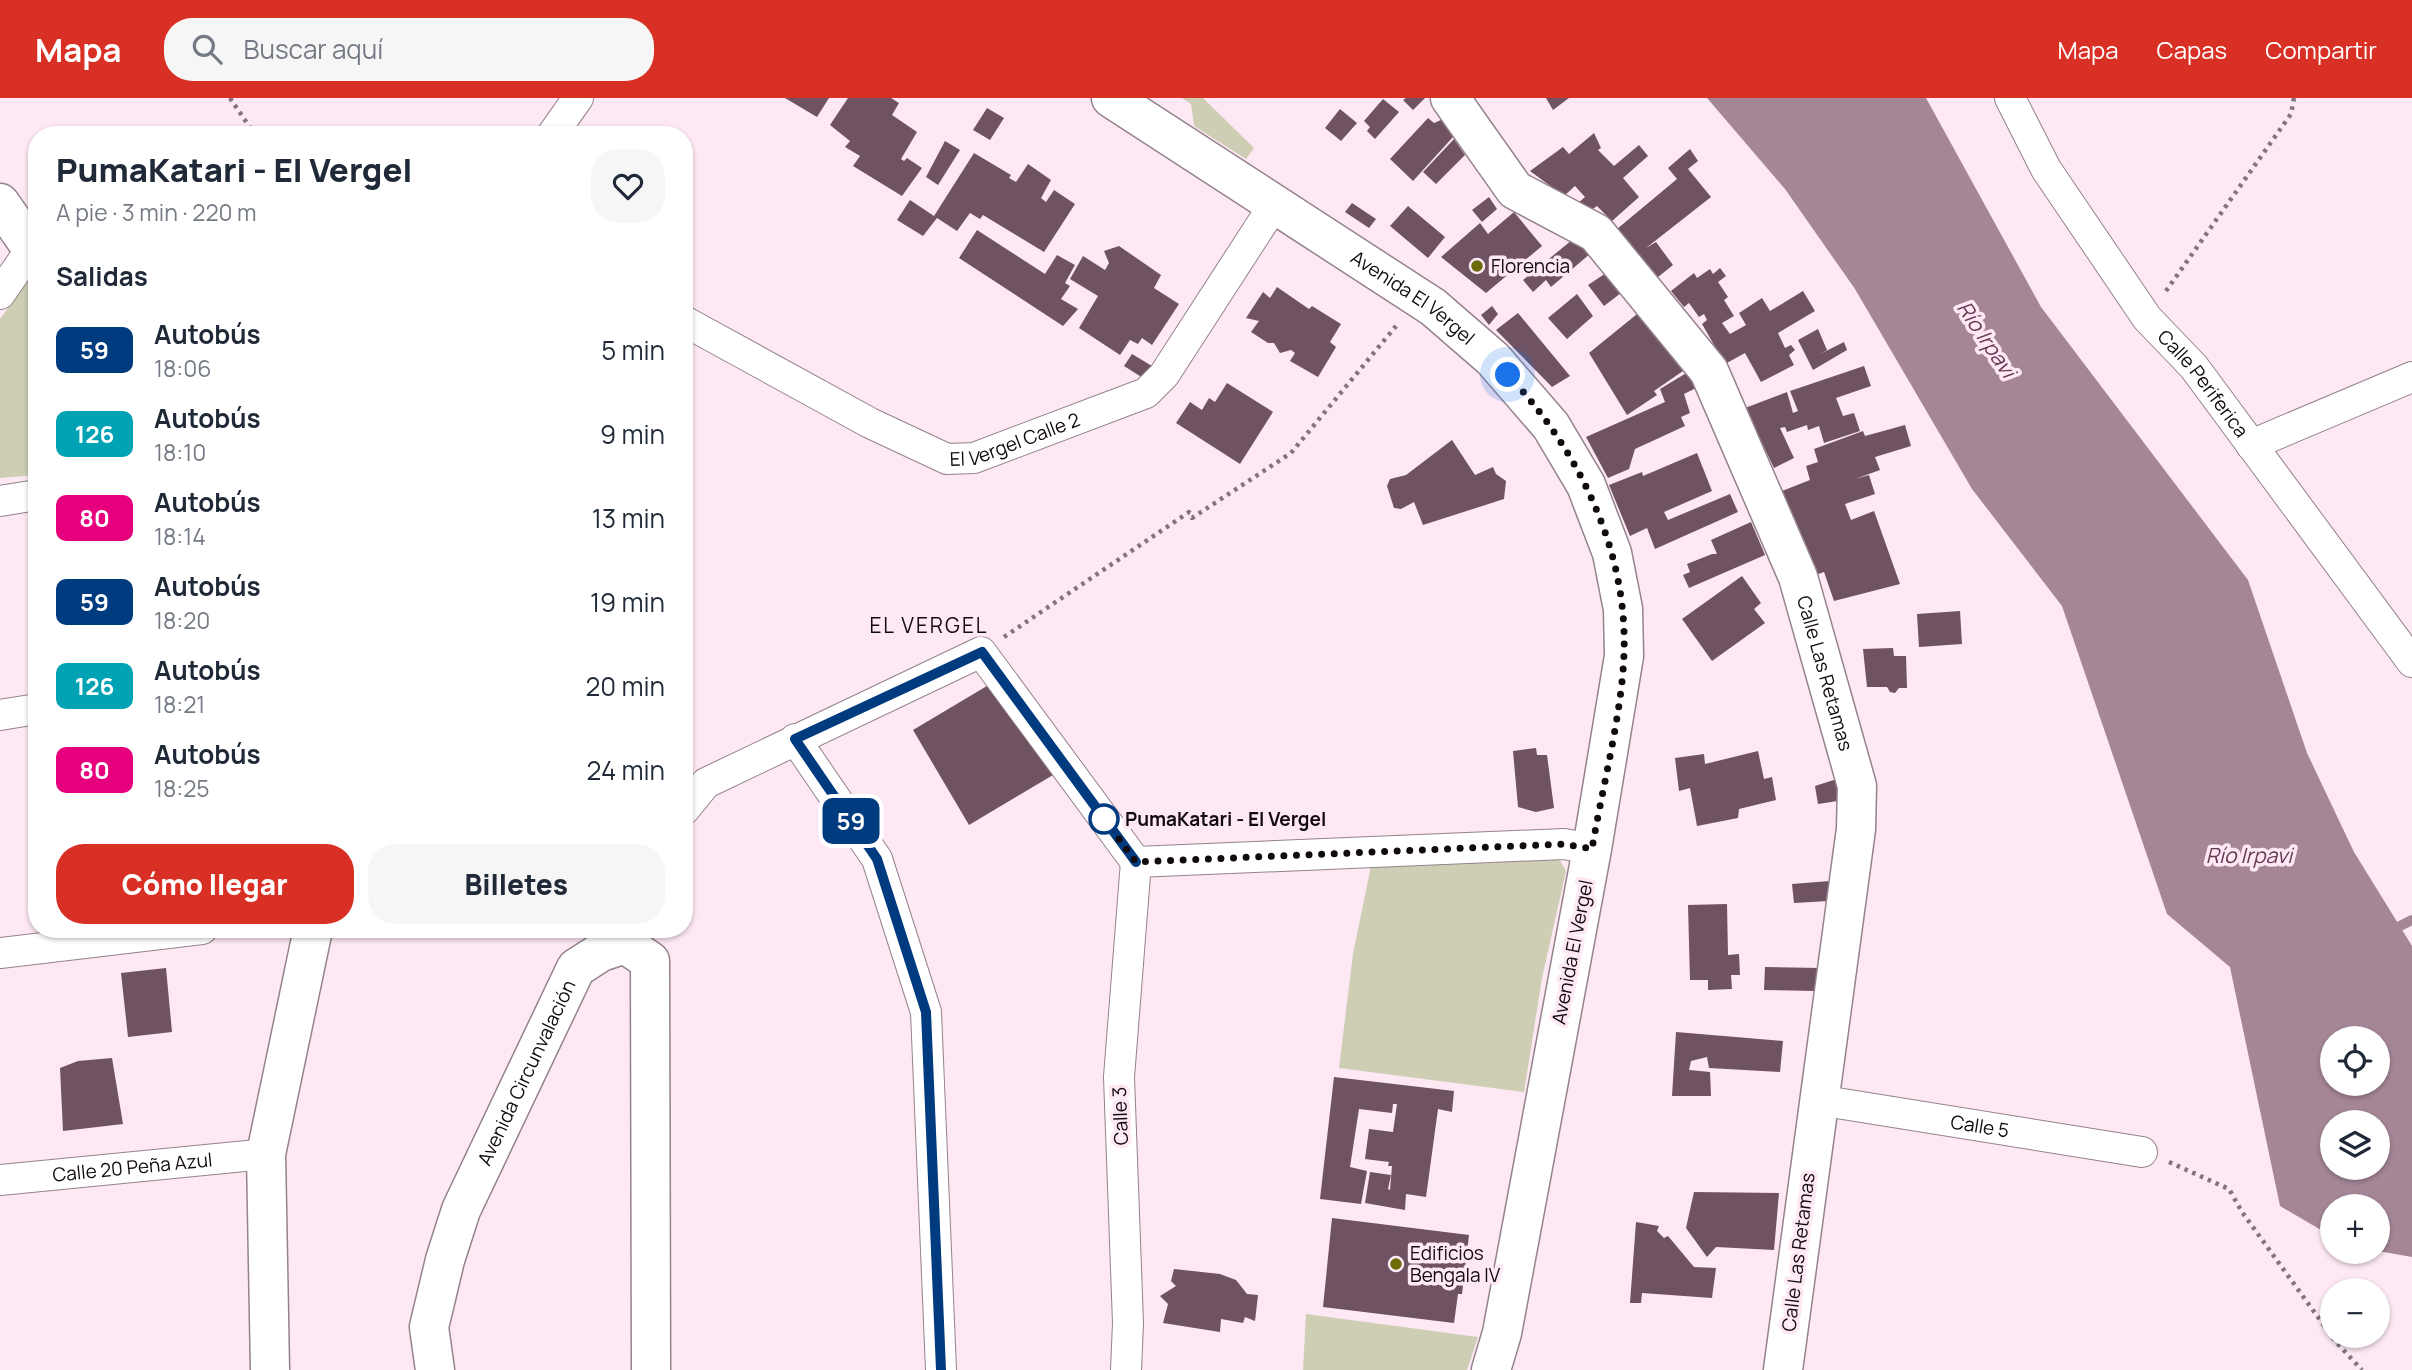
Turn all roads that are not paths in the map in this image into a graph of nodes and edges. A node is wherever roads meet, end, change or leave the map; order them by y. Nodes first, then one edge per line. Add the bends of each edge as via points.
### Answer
1 (578, 98) edge
2 (1111, 98) edge
3 (1450, 98) edge
4 (2010, 98) edge
5 (558, 126) edge
6 (0, 203) edge
7 (1274, 205) junction
8 (28, 244) edge
9 (28, 260) edge
10 (0, 294) edge
11 (693, 326) edge
12 (2412, 377) edge
13 (2251, 445) junction
14 (28, 496) edge
15 (0, 501) edge
16 (2412, 662) edge
17 (28, 710) edge
18 (0, 715) edge
19 (795, 739) junction
20 (693, 799) edge
21 (1592, 849) junction
22 (1136, 862) junction
23 (126, 938) edge
24 (311, 938) edge
25 (624, 938) edge
26 (627, 938) edge
27 (0, 953) edge
28 (1818, 1101) junction
29 (2142, 1152) road end
30 (266, 1154) junction
31 (0, 1180) edge
32 (270, 1370) edge
33 (435, 1370) edge
34 (651, 1370) edge
35 (941, 1370) edge
36 (1126, 1370) edge
37 (1491, 1370) edge
38 (1783, 1370) edge

1 - 5 street
2 - 7 street, Avenida El Vergel
3 - 28 street, Calle Las Retamas via 1515,190 1596,233 1709,371 1798,577 1857,786 1856,829
4 - 13 street, Calle Periferica via 2046,169 2147,318 2194,367
6 - 8 street
7 - 11 street, El Vergel Calle 2 via 1164,375 1146,393 974,458 947,459 870,423
7 - 21 street, Avenida El Vergel via 1433,307 1493,359 1551,426 1586,485 1612,553 1623,609 1624,656
9 - 10 street
12 - 13 street
13 - 16 street, Calle Periferica
14 - 15 street
17 - 18 street
19 - 20 street via 706,783
19 - 22 street via 982,652
19 - 35 street via 877,859 926,1012
21 - 22 street via 1564,844
21 - 37 street, Avenida El Vergel via 1502,1333
22 - 36 street, Calle 3 via 1119,1077
23 - 27 street
24 - 30 street
25 - 33 street, Avenida Circunvalación via 576,968 461,1210 429,1327
26 - 34 street, Avenida Circunvalación via 650,961
28 - 29 street, Calle 5
28 - 38 street, Calle Las Retamas
30 - 31 street, Calle 20 Peña Azul
30 - 32 street

